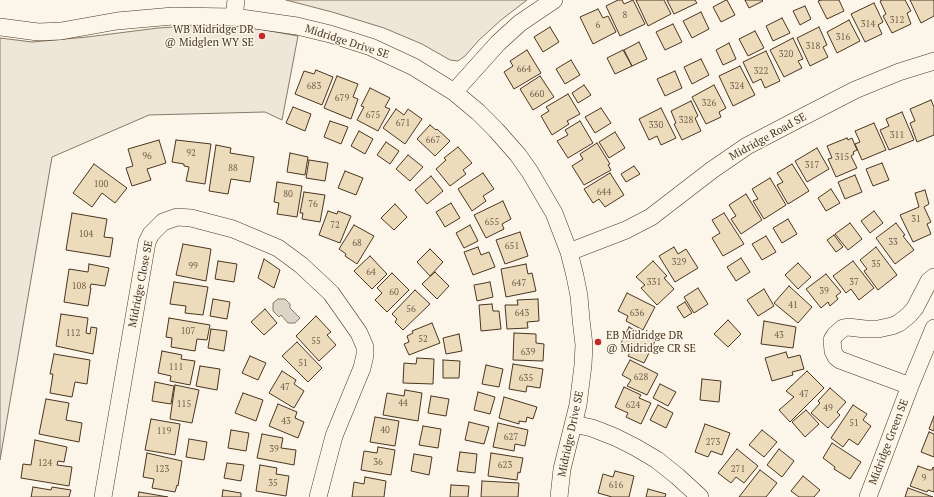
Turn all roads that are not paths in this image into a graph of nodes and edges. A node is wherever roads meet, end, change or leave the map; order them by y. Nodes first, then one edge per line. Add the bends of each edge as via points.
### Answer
1 (236, 0) edge
2 (554, 0) edge
3 (234, 17) junction
4 (0, 27) edge
5 (934, 61) edge
6 (454, 92) junction
7 (568, 252) junction
8 (934, 277) edge
9 (934, 328) edge
10 (910, 386) junction
11 (574, 424) junction
12 (103, 497) edge
13 (318, 497) edge
14 (559, 497) edge
15 (700, 497) edge
16 (868, 497) edge

1 - 3 street
2 - 6 street via 520,23 498,43
3 - 4 street, Midridge Drive SE via 173,16 38,32
3 - 6 street, Midridge Drive SE via 297,26 371,47 414,67
5 - 7 street, Midridge Road SE via 855,90 747,146 651,217 626,230
6 - 7 street, Midridge Drive SE via 478,112 518,155 554,213
7 - 11 street, Midridge Drive SE via 579,296 584,345 581,385
8 - 10 street, Midridge Green SE via 909,315 899,322 878,329 843,328 832,340 833,351 840,360
9 - 10 street, Midridge Green SE
10 - 16 street, Midridge Green SE
11 - 14 street, Midridge Drive SE via 562,469
11 - 15 street via 615,437 640,450 657,460
12 - 13 street, Midridge Close SE via 147,242 163,222 191,218 233,229 278,248 331,293 362,340 365,355 362,368 334,436

